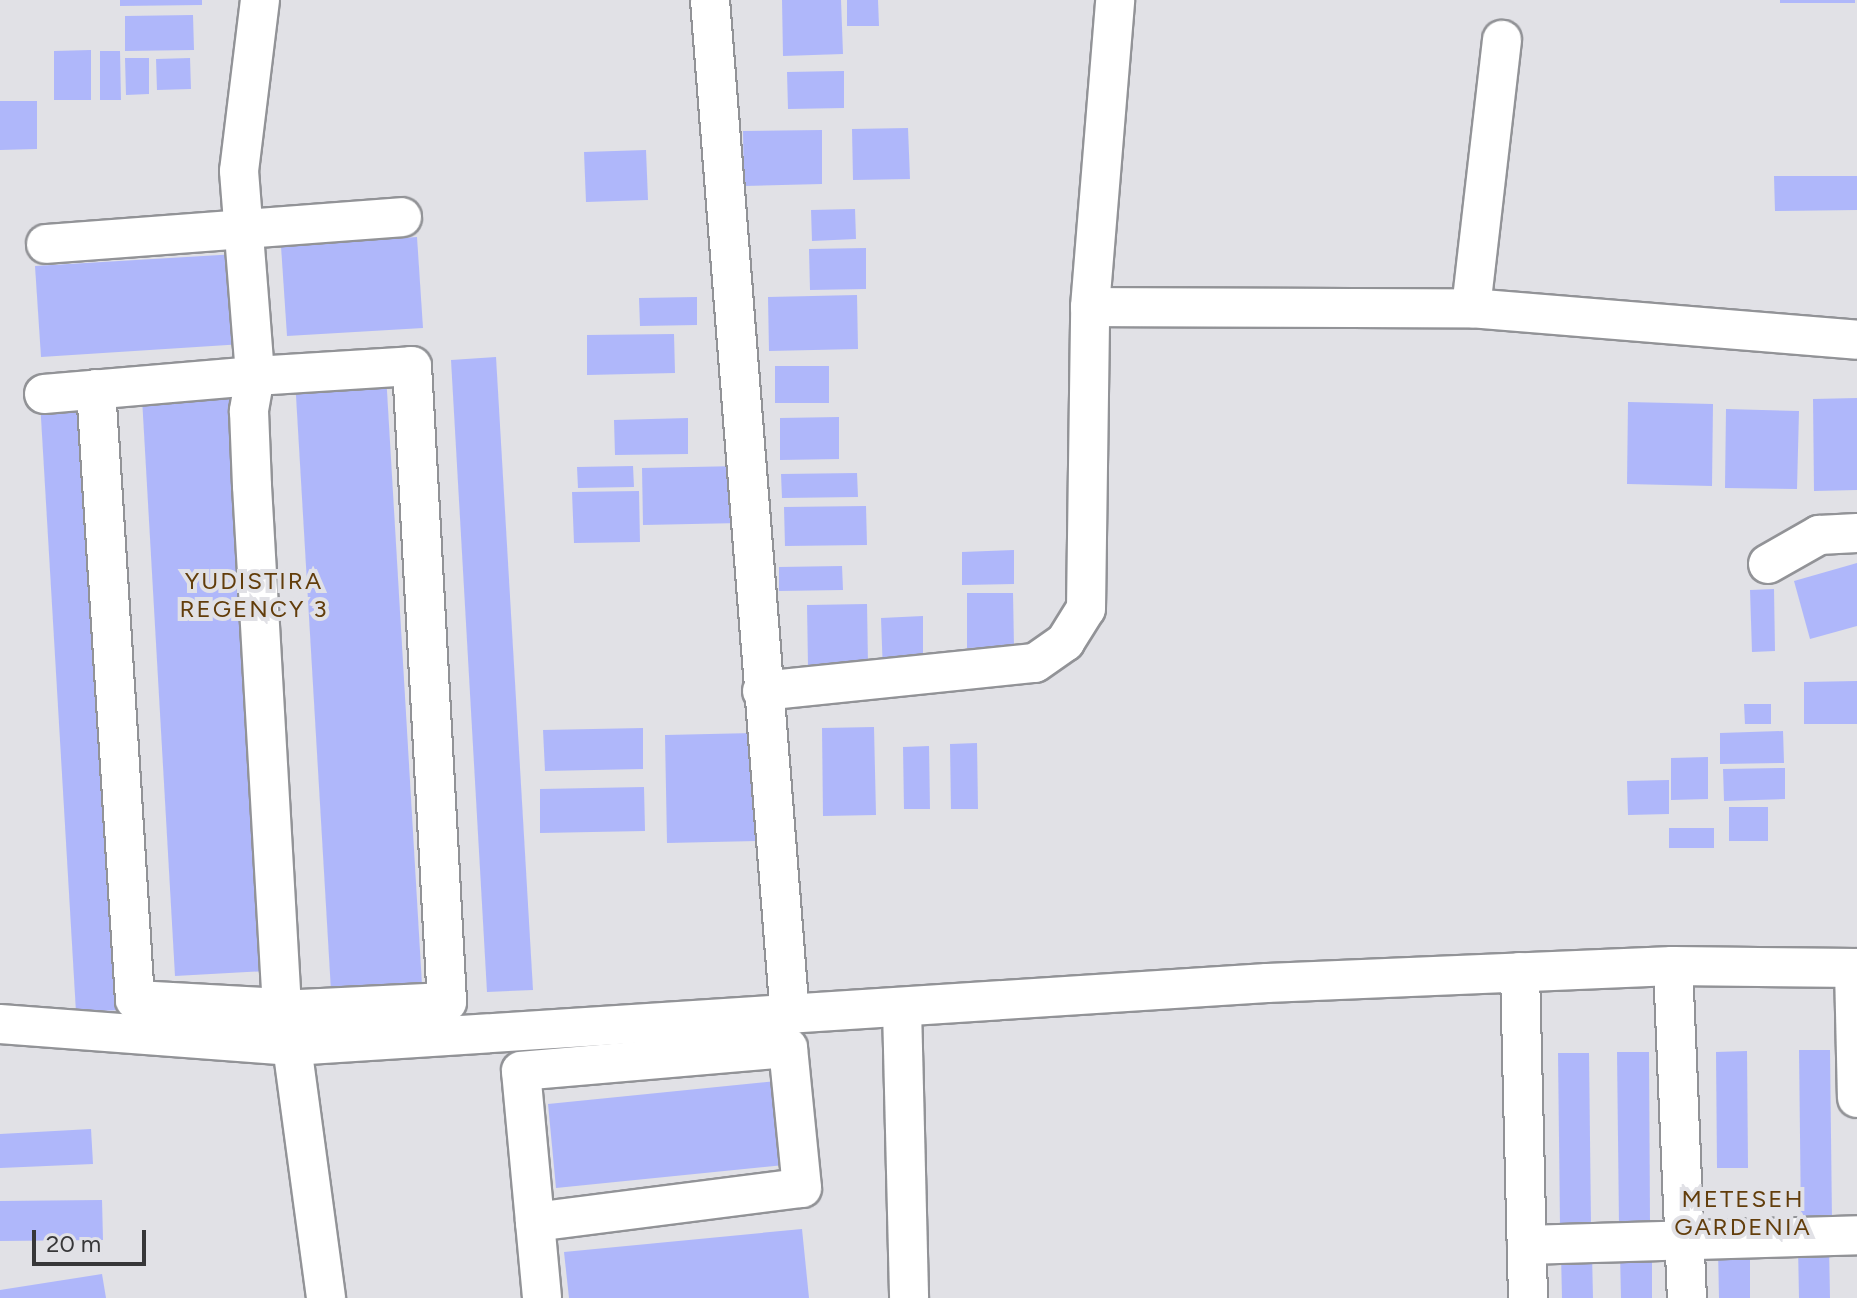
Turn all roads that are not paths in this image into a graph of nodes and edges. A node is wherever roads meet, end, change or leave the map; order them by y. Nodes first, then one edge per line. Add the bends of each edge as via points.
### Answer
1 (260, 0) edge
2 (710, 0) edge
3 (1115, 0) edge
4 (1502, 40) dead end
5 (402, 217) dead end
6 (244, 231) junction
7 (46, 244) dead end
8 (1090, 307) junction
9 (1471, 308) junction
10 (1857, 340) edge
11 (255, 376) junction
12 (96, 389) junction
13 (44, 394) dead end
14 (1857, 533) edge
15 (1768, 564) dead end
16 (762, 691) junction
17 (1673, 966) junction
18 (1855, 968) edge
19 (1520, 972) junction
20 (902, 1008) junction
21 (291, 1009) junction
22 (790, 1016) junction
23 (0, 1024) edge
24 (292, 1046) junction
25 (1857, 1098) edge
26 (535, 1222) junction
27 (1857, 1235) edge
28 (1687, 1240) junction
29 (1527, 1245) junction
30 (326, 1298) edge
31 (542, 1298) edge
32 (909, 1298) edge
33 (1528, 1298) edge
34 (1687, 1298) edge

1 - 6 street via 239,171
2 - 16 street
3 - 8 street
4 - 9 street
5 - 6 street
6 - 7 street
6 - 11 street
8 - 9 street
8 - 16 street via 1086,609 1065,642 1035,663
9 - 10 street
11 - 12 street
11 - 21 street via 249,411 262,484
11 - 21 street via 412,366 447,1002
12 - 13 street
12 - 21 street via 135,1000
14 - 15 street via 1819,535
16 - 22 street
17 - 18 street
17 - 19 street
17 - 28 street
18 - 25 street
19 - 20 street
19 - 29 street
20 - 22 street
20 - 32 street
21 - 24 street
22 - 24 street
23 - 24 street
24 - 30 street
26 - 26 street via 521,1071 788,1048 802,1188
26 - 31 street
27 - 28 street
28 - 29 street
28 - 34 street
29 - 33 street

